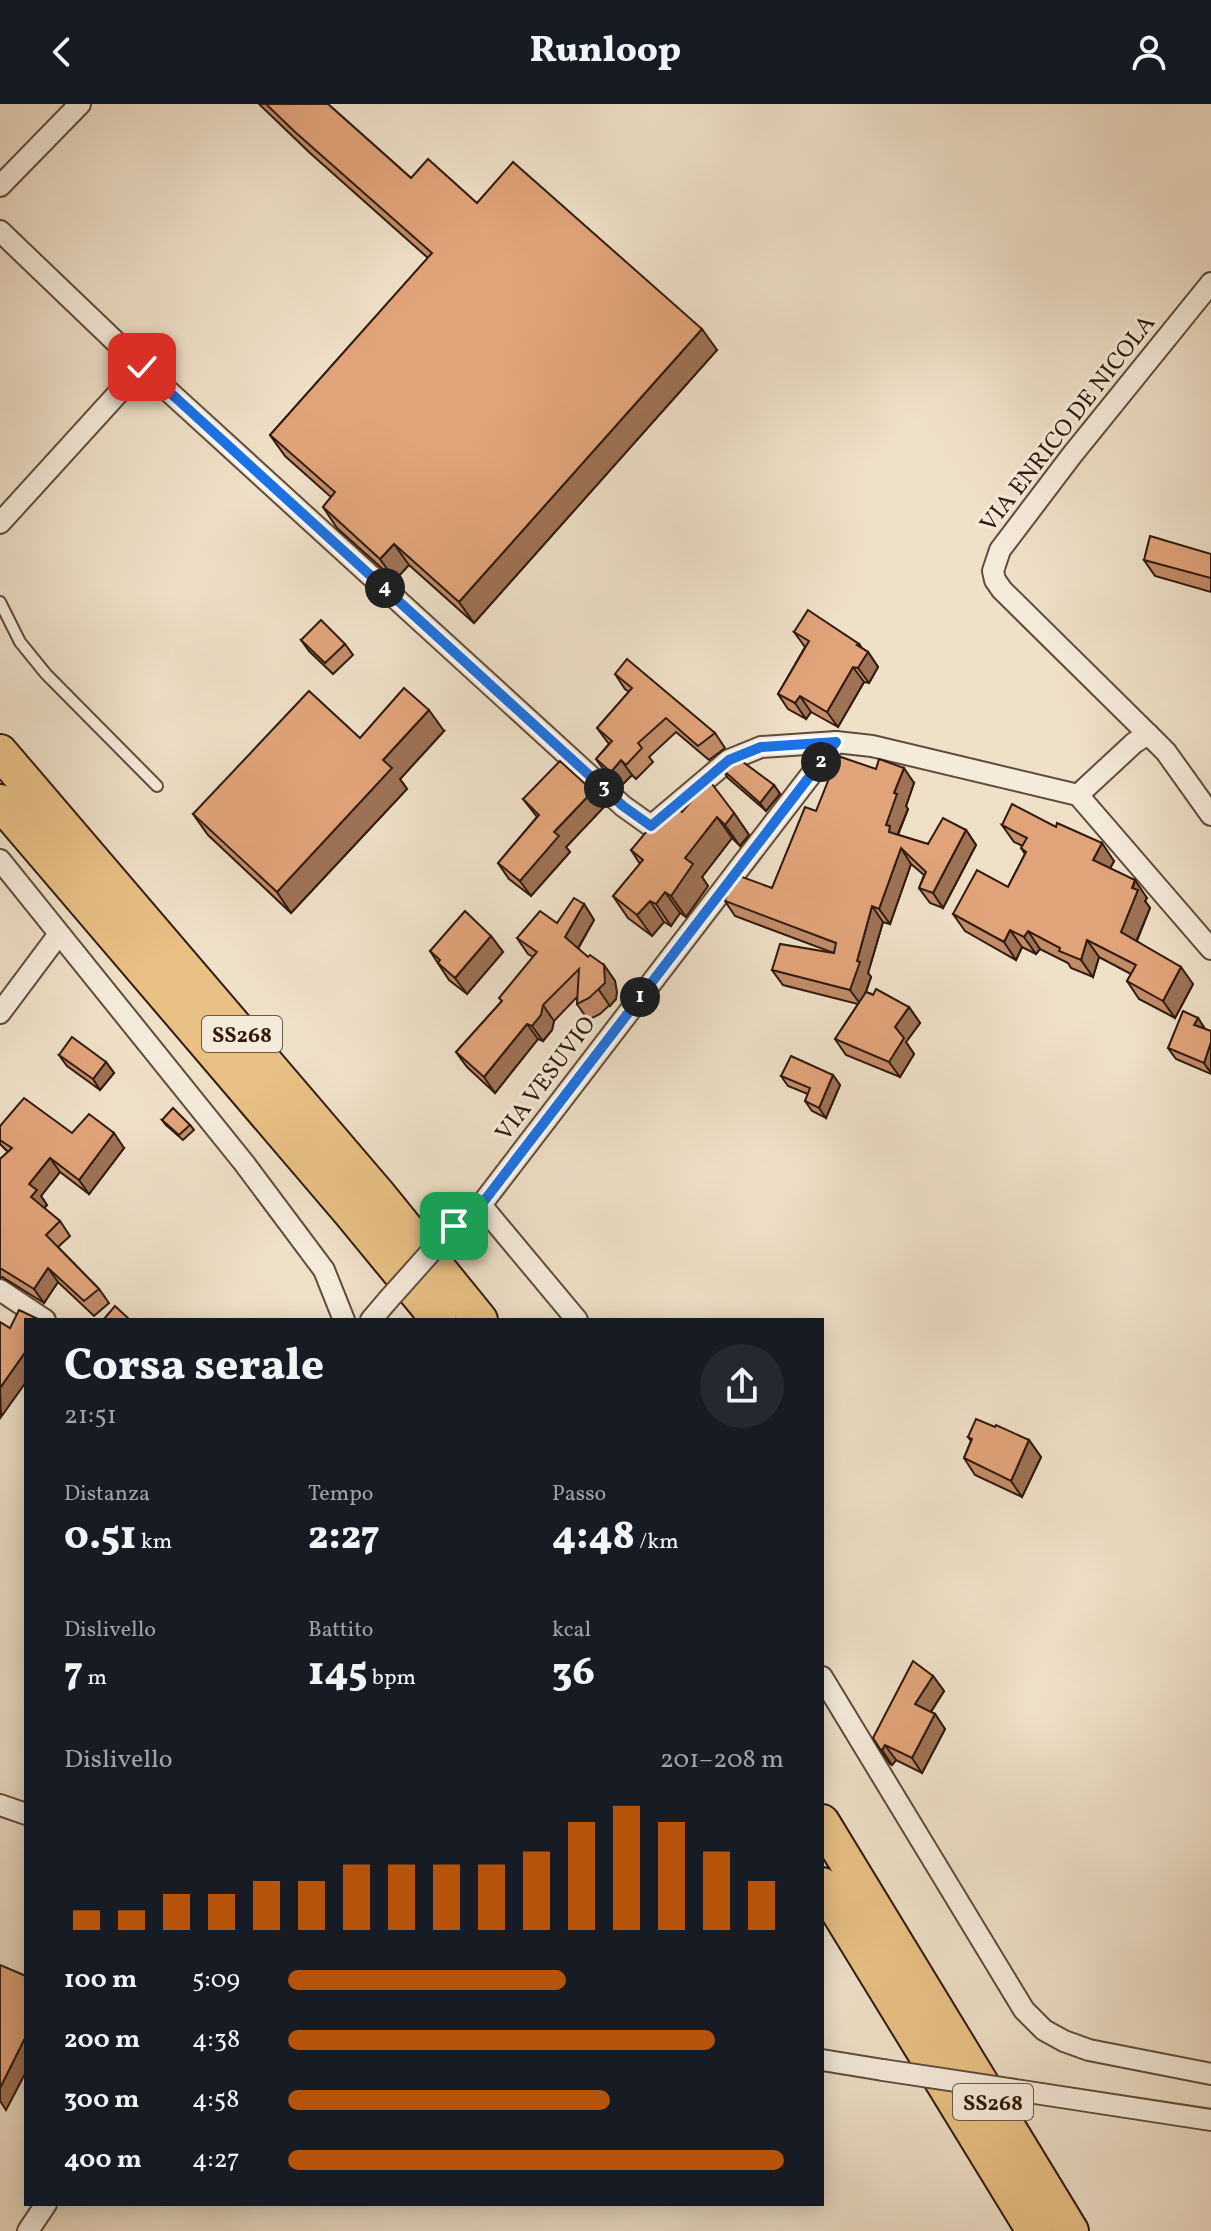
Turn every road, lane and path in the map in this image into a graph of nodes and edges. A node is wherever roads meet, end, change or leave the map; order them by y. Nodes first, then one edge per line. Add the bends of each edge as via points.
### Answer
1 (80, 104) edge
2 (0, 186) edge
3 (0, 231) edge
4 (1211, 283) edge
5 (142, 367) junction
6 (0, 523) edge
7 (0, 602) edge
8 (1141, 738) junction
9 (836, 742) junction
10 (0, 752) edge
11 (157, 786) dead end
12 (1081, 791) junction
13 (0, 802) edge
14 (1211, 815) edge
15 (0, 860) edge
16 (59, 934) junction
17 (1211, 949) edge
18 (0, 1013) edge
19 (481, 1205) junction
20 (0, 1290) edge
21 (42, 1318) edge
22 (343, 1318) edge
23 (373, 1318) edge
24 (437, 1318) edge
25 (478, 1318) edge
26 (575, 1318) edge
27 (824, 1680) edge
28 (0, 1805) edge
29 (24, 1813) edge
30 (824, 1825) edge
31 (824, 1888) edge
32 (824, 2060) edge
33 (1211, 2074) edge
34 (1211, 2120) edge
35 (45, 2206) edge
36 (28, 2231) edge
37 (1034, 2231) edge
38 (1071, 2231) edge

1 - 2 street
3 - 5 street
4 - 8 street, VIA ENRICO DE NICOLA via 1000,550 993,571 1002,590
5 - 6 street
5 - 9 street via 651,826 729,760 761,747
7 - 11 lane via 20,642 46,674
8 - 12 street
8 - 14 street, VIA ENRICO DE NICOLA via 1166,752
9 - 12 street
9 - 19 street, VIA VESUVIO
10 - 25 highway, SS268
12 - 17 street
13 - 24 highway, SS268
15 - 16 street
16 - 18 street
16 - 22 street via 324,1270
19 - 23 street, VIA VESUVIO, bridge via 454,1226
19 - 26 street
20 - 21 street
27 - 33 street via 1024,2010 1044,2030 1089,2050
28 - 29 street
30 - 38 highway, SS268
31 - 37 highway, SS268
32 - 34 street, bridge
35 - 36 street

